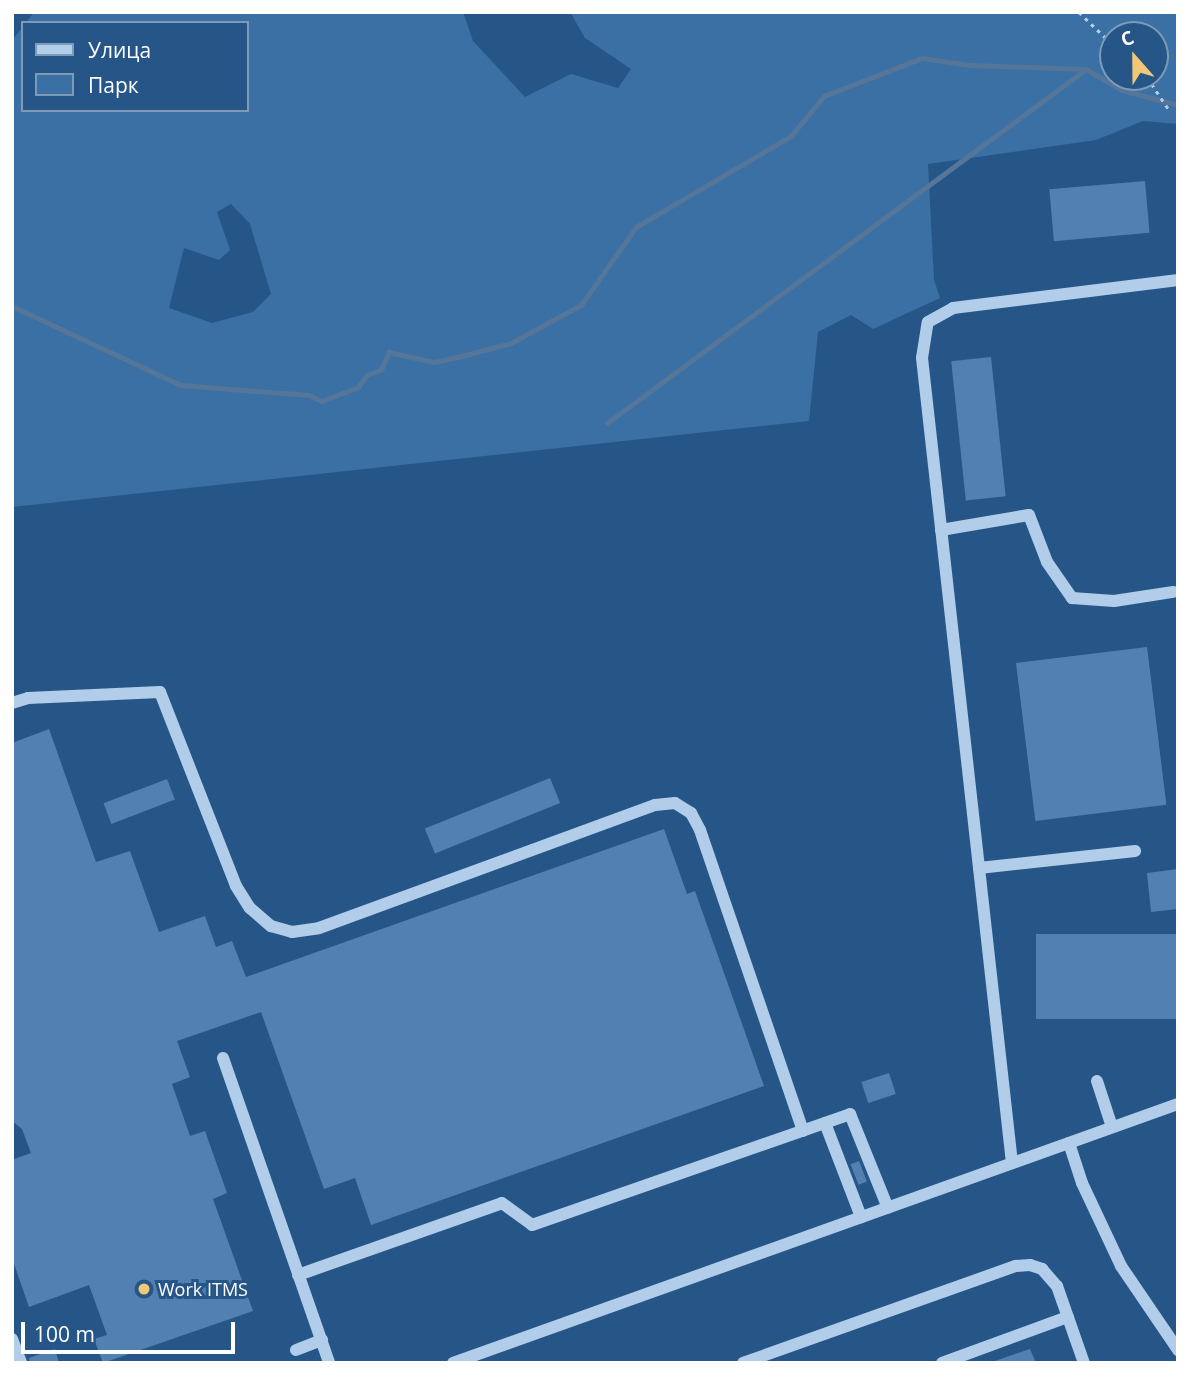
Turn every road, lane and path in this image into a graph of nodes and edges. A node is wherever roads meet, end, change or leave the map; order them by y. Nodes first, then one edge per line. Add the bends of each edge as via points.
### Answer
1 (1079, 12) edge
2 (1099, 31) edge
3 (1156, 91) edge
4 (1168, 110) dead end
5 (1178, 280) edge
6 (941, 530) junction
7 (1173, 592) dead end
8 (12, 703) edge
9 (1135, 851) dead end
10 (979, 868) junction
11 (223, 1058) dead end
12 (1097, 1081) dead end
13 (1178, 1104) edge
14 (825, 1123) junction
15 (1112, 1128) junction
16 (803, 1131) junction
17 (1069, 1143) junction
18 (1012, 1163) junction
19 (888, 1208) junction
20 (861, 1217) junction
21 (298, 1276) junction
22 (1068, 1317) junction
23 (12, 1339) edge
24 (322, 1340) junction
25 (296, 1350) dead end
26 (1178, 1350) edge
27 (21, 1363) edge
28 (329, 1363) edge
29 (453, 1363) edge
30 (743, 1363) edge
31 (942, 1363) edge
32 (1084, 1363) edge

1 - 2 path
3 - 4 path
5 - 6 street via 953,308 928,322 922,358
6 - 7 street via 1029,515 1047,562 1072,598 1114,601
6 - 10 street
8 - 16 street via 28,698 160,692 236,887 250,908 271,926 292,932 319,928 655,805 675,803 691,813 699,830
9 - 10 street
10 - 18 street
11 - 21 street
12 - 15 street
13 - 15 street
14 - 16 street
14 - 19 street via 850,1114
14 - 20 street
15 - 17 street
16 - 21 street via 532,1225 502,1203
17 - 18 street
17 - 26 street via 1082,1183 1121,1266
18 - 19 street
19 - 20 street
20 - 29 street
21 - 24 street
22 - 30 street via 1050,1276 1030,1265 1016,1266
22 - 31 street
22 - 32 street
23 - 27 street
24 - 25 street
24 - 28 street

